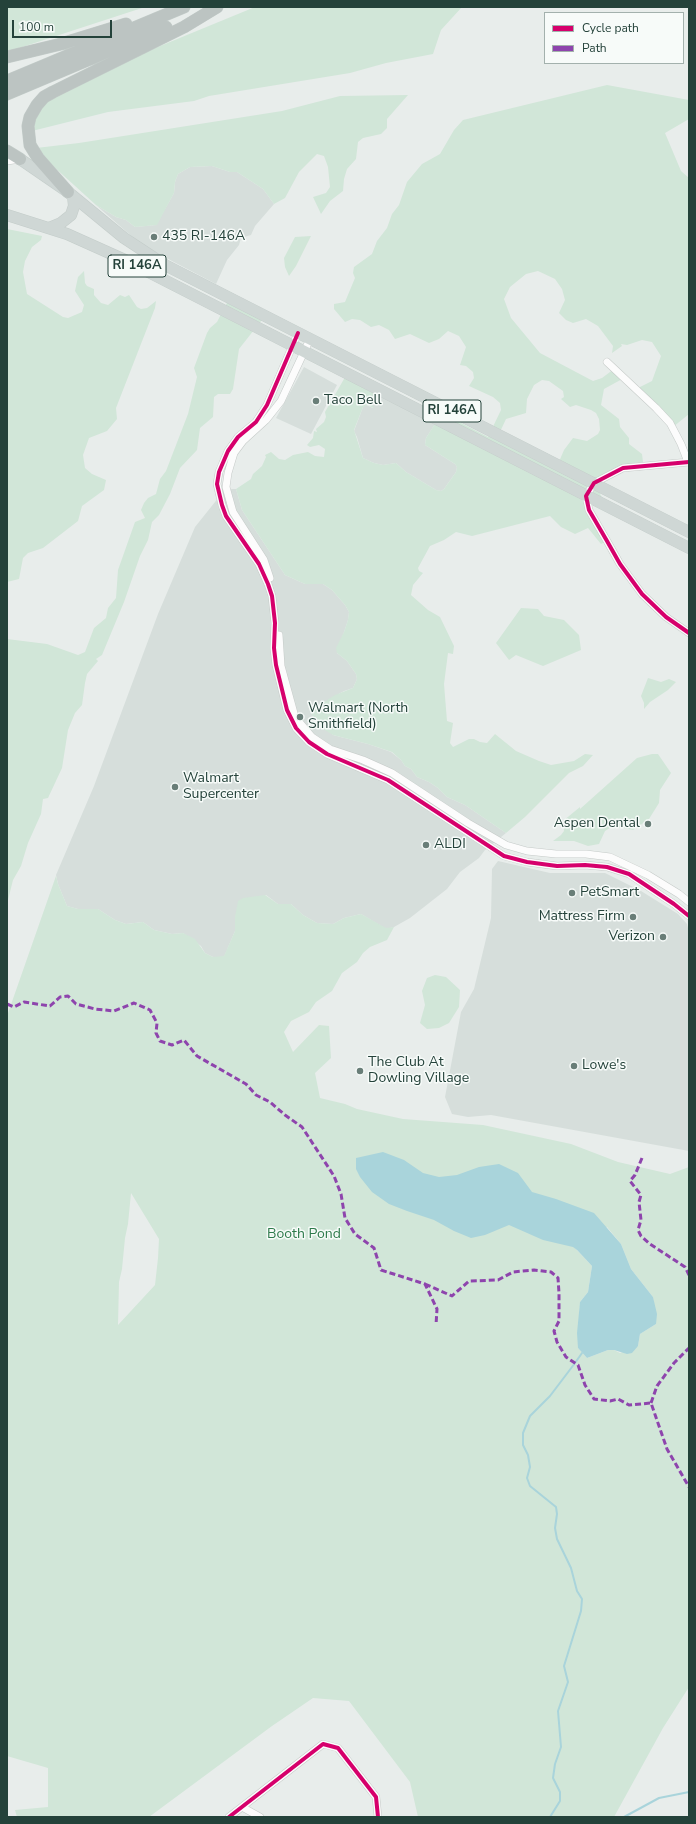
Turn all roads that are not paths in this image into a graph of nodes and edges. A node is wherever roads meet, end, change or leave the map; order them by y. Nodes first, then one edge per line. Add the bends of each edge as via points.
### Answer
1 (175, 7) edge
2 (184, 7) edge
3 (216, 7) edge
4 (7, 57) edge
5 (7, 81) edge
6 (7, 94) edge
7 (7, 151) edge
8 (20, 160) junction
9 (7, 161) edge
10 (71, 194) junction
11 (7, 215) edge
12 (49, 228) junction
13 (298, 333) junction
14 (310, 339) junction
15 (293, 346) junction
16 (305, 352) junction
17 (607, 362) dead end
18 (266, 405) junction
19 (275, 409) junction
20 (689, 462) edge
21 (594, 483) junction
22 (586, 496) junction
23 (689, 532) edge
24 (689, 548) edge
25 (689, 633) edge
26 (689, 902) edge
27 (689, 916) edge
28 (242, 1807) junction
29 (229, 1817) edge
30 (260, 1817) edge
31 (378, 1817) edge

1 - 4 highway via 87,36
2 - 5 highway
3 - 6 highway
3 - 10 highway via 184,27 53,92 37,105 28,126 30,145 38,158
7 - 8 highway, RI 146A
8 - 9 street
8 - 10 main road, RI 146A
10 - 12 main road via 74,206 71,215
10 - 13 main road, RI 146A via 153,259
11 - 12 main road, RI 146A
12 - 15 main road, RI 146A via 125,260
13 - 14 main road, RI 146A
13 - 15 street
14 - 16 street
14 - 21 main road, RI 146A
15 - 16 main road, RI 146A
15 - 18 street
16 - 19 street
16 - 22 main road, RI 146A
17 - 20 street via 670,423
18 - 19 street
18 - 27 street via 256,422 228,451 217,484 226,516 259,564 272,596 276,665 287,710 296,728 309,742 327,754 388,780 504,856 557,866 606,867 629,874
19 - 26 street via 234,453 226,486 233,512 264,560 276,593 281,666 295,717 312,737 330,749 392,773 506,845 527,852 610,857 648,875
20 - 21 street via 623,468
21 - 22 street
21 - 23 main road, RI 146A
22 - 24 main road, RI 146A
22 - 25 street via 589,510 620,564 642,594 666,617
28 - 29 street
28 - 30 street
28 - 31 street via 323,1744 338,1748 376,1797

